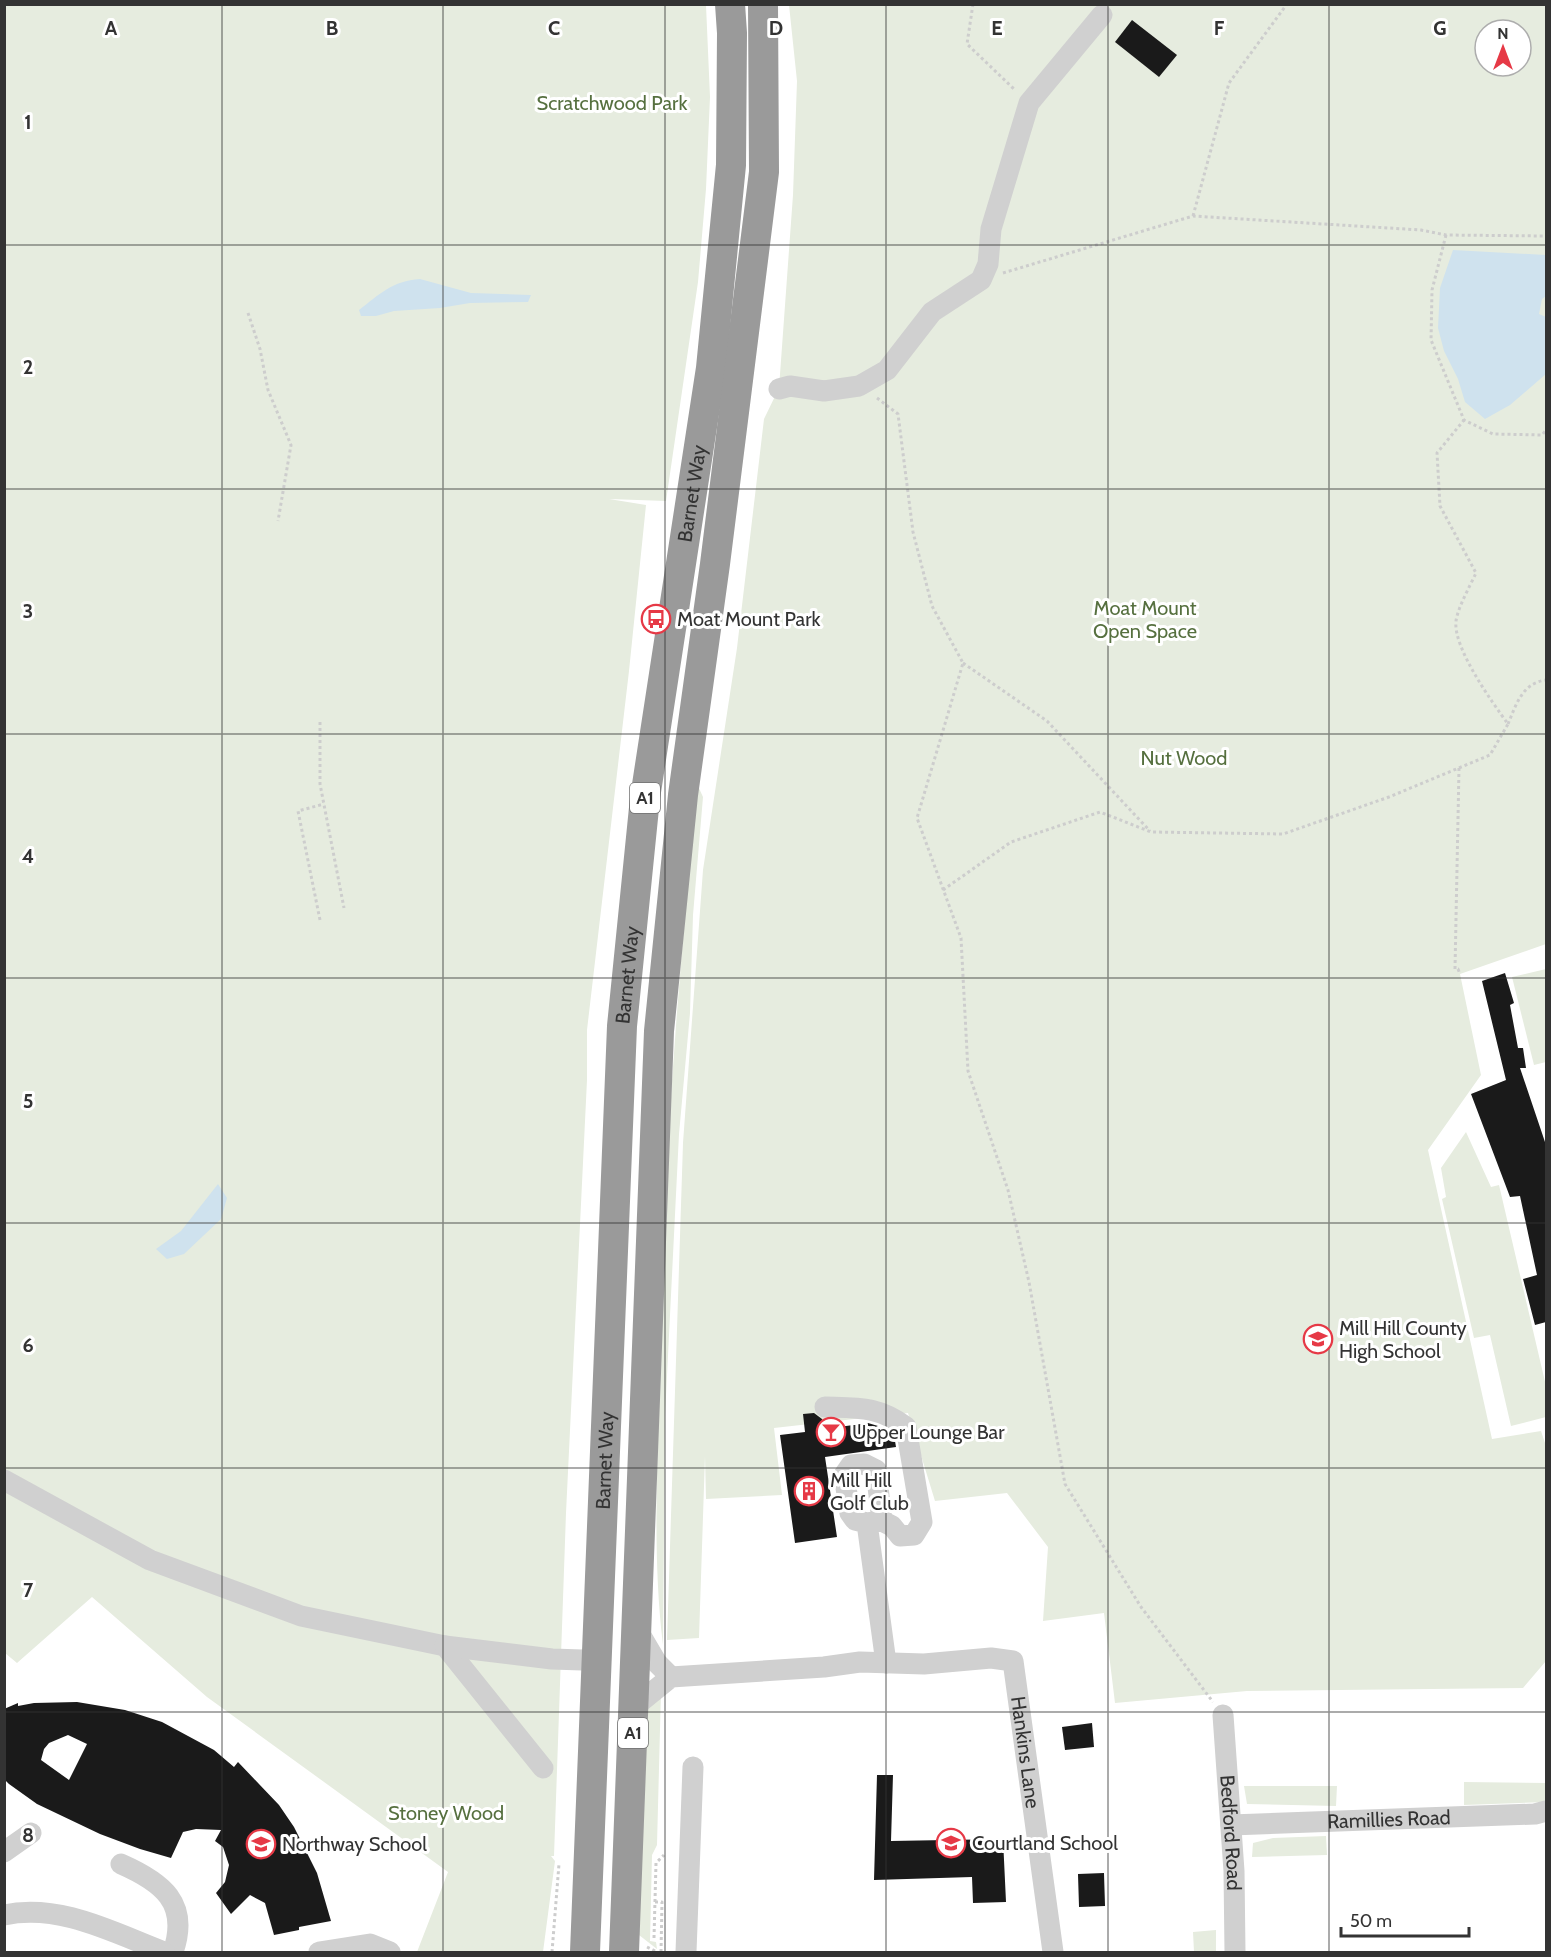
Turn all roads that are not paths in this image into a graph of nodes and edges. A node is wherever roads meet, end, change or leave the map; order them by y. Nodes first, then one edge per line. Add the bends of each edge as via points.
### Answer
1 (730, 4) edge
2 (763, 4) edge
3 (1102, 15) dead end
4 (779, 389) dead end
5 (825, 1407) dead end
6 (4, 1480) edge
7 (637, 1629) junction
8 (445, 1646) junction
9 (597, 1657) junction
10 (886, 1663) junction
11 (671, 1677) junction
12 (634, 1707) junction
13 (1223, 1715) road end
14 (693, 1767) dead end
15 (543, 1768) dead end
16 (1546, 1811) edge
17 (1231, 1825) junction
18 (31, 1833) dead end
19 (4, 1852) edge
20 (121, 1863) dead end
21 (7, 1908) edge
22 (164, 1953) edge
23 (173, 1953) edge
24 (319, 1953) edge
25 (390, 1953) edge
26 (585, 1953) edge
27 (624, 1953) edge
28 (686, 1953) edge
29 (1053, 1953) edge
30 (1235, 1953) edge

1 - 9 highway, Barnet Way / A1 via 731,165 711,368 645,798 622,1026
2 - 7 highway, Barnet Way / A1 via 764,172 683,795 659,1031
3 - 4 street via 1029,103 981,280 932,312 887,370 859,386 824,391 790,386
5 - 10 street via 873,1409 906,1427 922,1522 914,1535 900,1536 892,1526 875,1522
6 - 8 street via 150,1560 301,1616
7 - 11 street via 657,1663
7 - 12 highway, Barnet Way / A1
8 - 9 street via 552,1659
8 - 15 street
9 - 26 highway, Barnet Way / A1
10 - 11 street
10 - 29 street, Hankins Lane via 1013,1660
11 - 12 street
12 - 27 highway, Barnet Way / A1
13 - 17 street, Bedford Road
14 - 28 street
16 - 17 street, Ramillies Road
17 - 30 street, Bedford Road
18 - 19 street
20 - 23 street via 159,1884 171,1899 179,1928
21 - 22 street via 66,1916
24 - 25 street via 370,1944

